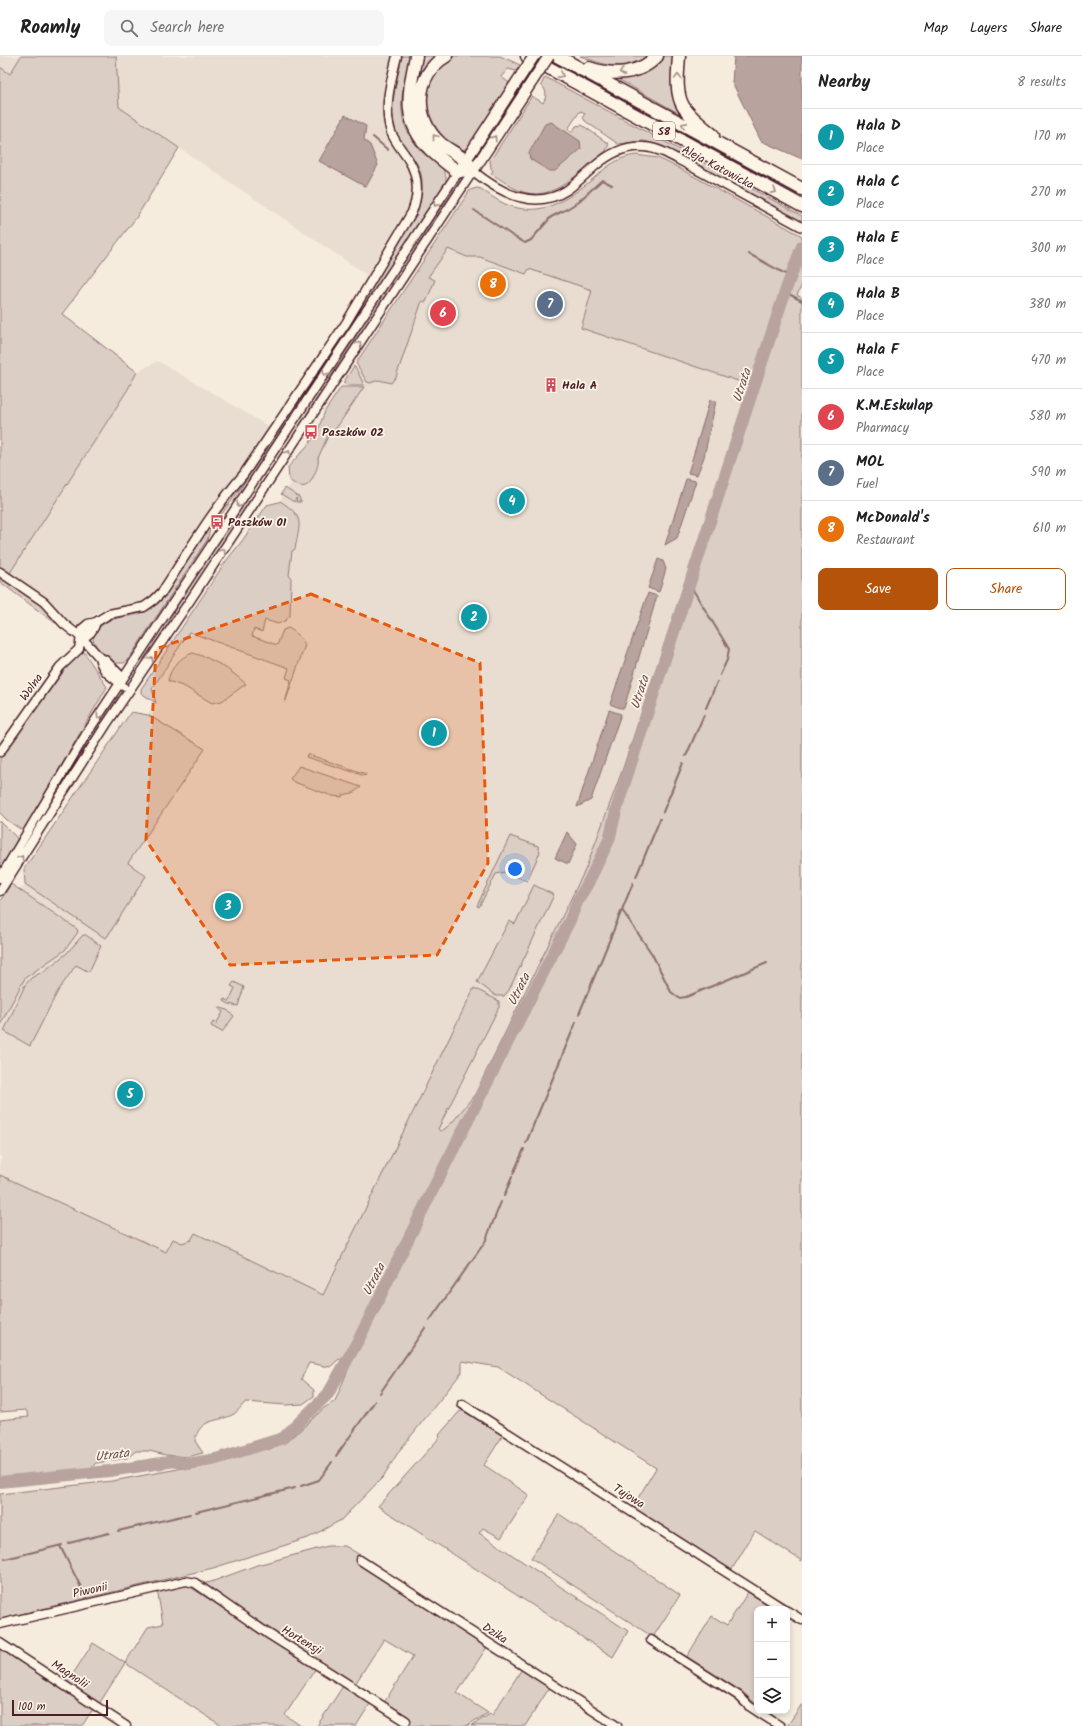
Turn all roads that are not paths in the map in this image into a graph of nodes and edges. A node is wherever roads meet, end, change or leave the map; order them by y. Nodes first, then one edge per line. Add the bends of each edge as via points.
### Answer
1 (397, 56) edge
2 (416, 56) edge
3 (446, 56) edge
4 (527, 56) edge
5 (534, 56) edge
6 (549, 56) edge
7 (657, 56) edge
8 (679, 56) edge
9 (559, 57) edge
10 (731, 150) junction
11 (469, 166) junction
12 (458, 172) junction
13 (802, 189) edge
14 (802, 206) edge
15 (801, 226) edge
16 (0, 572) edge
17 (82, 638) junction
18 (121, 684) junction
19 (129, 691) junction
20 (0, 752) edge
21 (0, 878) edge
22 (0, 891) edge
23 (462, 1404) dead end
24 (360, 1560) dead end
25 (186, 1581) joint
26 (779, 1606) edge
27 (790, 1613) edge
28 (802, 1620) edge
29 (0, 1624) edge
30 (651, 1640) dead end
31 (0, 1643) edge
32 (406, 1721) dead end
33 (126, 1726) edge
34 (617, 1726) edge
35 (780, 1726) edge

1 - 17 street, Wolna via 387,105 392,133 408,159 416,180 417,200 412,212 346,322 243,476 227,493 162,592 144,607 109,614 88,624 82,629
2 - 12 highway via 409,102 412,120 420,138
11 -> 3 highway via 440,143 423,118 420,95 428,73
4 -> 14 highway, S8
5 - 11 main road, bridge
11 -> 6 main road, bridge
7 -> 9 highway via 640,68 618,74 598,72
10 -> 8 highway via 683,106 679,95
10 -> 9 highway, S8
10 - 13 highway, S8
11 - 12 main road
11 - 15 street, Aleja Katowicka via 489,183 509,194 524,199 541,200 558,195 617,151 630,147 654,148
19 -> 11 street
12 -> 18 street
16 - 17 street via 44,602 64,624
17 - 18 street via 99,657 100,665 113,680
17 - 20 street, Wolna via 79,648 60,667
18 - 19 street
18 -> 21 street via 85,736
22 -> 19 street
23 - 26 street, Tujowa
24 - 34 street, Dzika
25 - 29 street, Piwonii
25 - 32 street, Hortensji via 196,1583 267,1633
27 - 28 street
30 - 35 street via 740,1696 749,1706
31 - 33 street, Magnolii

